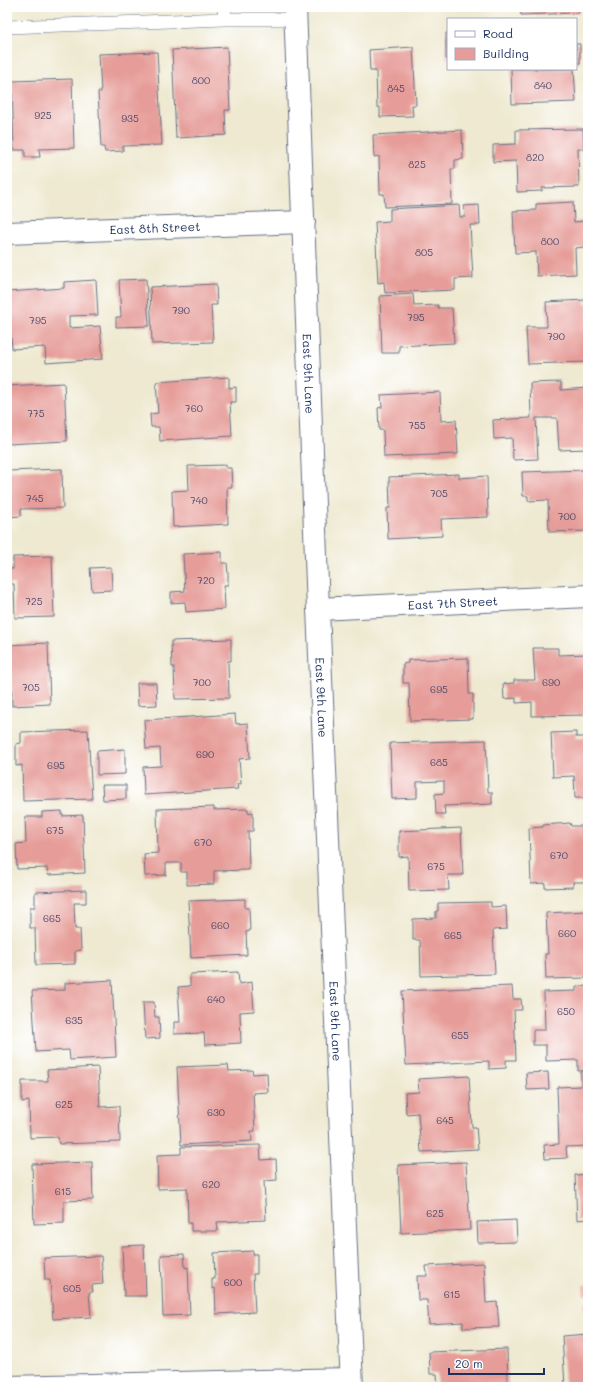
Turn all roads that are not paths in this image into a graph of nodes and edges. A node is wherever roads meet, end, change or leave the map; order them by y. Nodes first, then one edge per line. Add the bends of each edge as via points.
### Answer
1 (224, 13) edge
2 (296, 13) edge
3 (7, 27) edge
4 (304, 222) junction
5 (7, 233) edge
6 (588, 596) edge
7 (318, 609) junction
8 (352, 1383) edge
9 (7, 1386) edge

1 - 2 lane
1 - 3 lane
2 - 4 street, East 9th Lane
4 - 5 street, East 8th Street
4 - 7 street, East 9th Lane
6 - 7 street, East 7th Street
7 - 8 street, East 9th Lane
8 - 9 street

